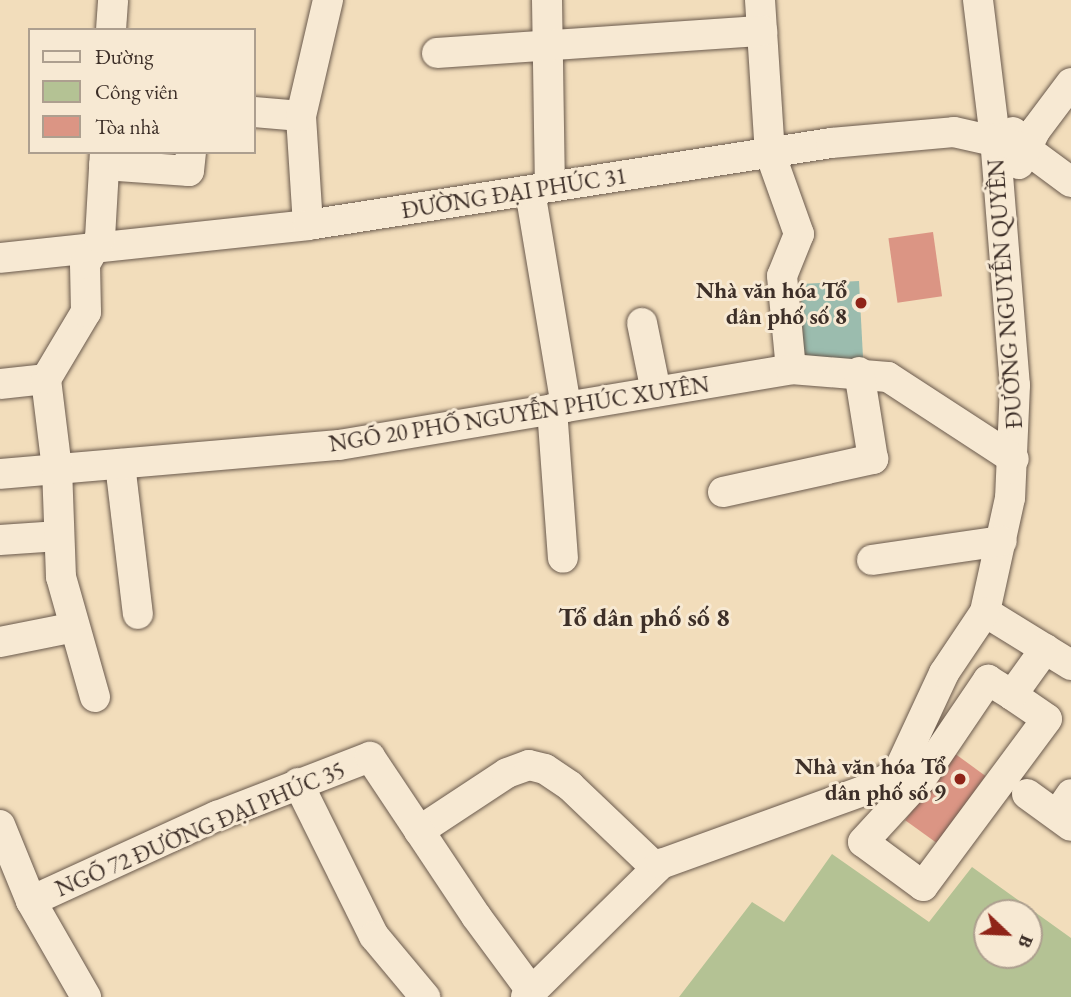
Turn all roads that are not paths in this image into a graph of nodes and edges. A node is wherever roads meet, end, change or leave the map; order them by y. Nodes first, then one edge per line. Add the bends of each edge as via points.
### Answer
1 (113, 0) edge
2 (328, 0) edge
3 (547, 0) edge
4 (760, 0) edge
5 (978, 0) edge
6 (111, 28) edge
7 (762, 31) junction
8 (548, 47) junction
9 (437, 53) dead end
10 (1071, 83) edge
11 (987, 95) junction
12 (256, 112) edge
13 (302, 116) junction
14 (995, 138) junction
15 (1025, 148) junction
16 (771, 153) junction
17 (191, 154) edge
18 (105, 159) edge
19 (1071, 182) edge
20 (540, 189) junction
21 (308, 225) junction
22 (1002, 225) junction
23 (93, 251) junction
24 (0, 258) edge
25 (642, 323) dead end
26 (791, 369) junction
27 (859, 372) junction
28 (46, 379) junction
29 (0, 384) edge
30 (656, 392) junction
31 (559, 408) junction
32 (1014, 459) junction
33 (120, 464) junction
34 (57, 469) junction
35 (0, 474) edge
36 (723, 492) dead end
37 (59, 536) junction
38 (0, 540) edge
39 (1002, 541) junction
40 (563, 558) dead end
41 (872, 560) dead end
42 (985, 612) junction
43 (138, 614) dead end
44 (75, 627) junction
45 (0, 642) edge
46 (1045, 649) junction
47 (1071, 666) edge
48 (1012, 695) junction
49 (95, 697) dead end
50 (925, 719) junction
51 (955, 732) junction
52 (298, 783) junction
53 (1027, 793) dead end
54 (1066, 811) edge
55 (0, 825) edge
56 (419, 831) junction
57 (656, 868) junction
58 (31, 901) junction
59 (529, 994) edge
60 (86, 997) edge
61 (425, 997) edge

1 - 6 street
2 - 13 street
3 - 8 street
4 - 7 street
5 - 11 street, ĐƯỜNG NGUYỄN QUYỀN
7 - 8 street
7 - 16 street
8 - 9 street
8 - 20 street
10 - 15 street
11 - 14 street, ĐƯỜNG NGUYỄN QUYỀN
11 - 15 street
12 - 13 street
13 - 21 street
14 - 15 street, ĐƯỜNG ĐẠI PHÚC 31
14 - 16 street, ĐƯỜNG ĐẠI PHÚC 31 via 954,132
14 - 22 street, ĐƯỜNG NGUYỄN QUYỀN
15 - 19 street
15 - 22 street
16 - 20 street, ĐƯỜNG ĐẠI PHÚC 31
16 - 26 street via 799,234 782,276
17 - 18 street via 189,171
18 - 23 street via 100,238
20 - 21 street, ĐƯỜNG ĐẠI PHÚC 31
20 - 31 street
21 - 23 street, ĐƯỜNG ĐẠI PHÚC 31
22 - 32 street, ĐƯỜNG NGUYỄN QUYỀN via 1015,385
23 - 24 street, ĐƯỜNG ĐẠI PHÚC 31
23 - 28 street via 85,264 86,312
25 - 30 street
26 - 27 street, NGÕ 20 PHỐ NGUYỄN PHÚC XUYÊN
26 - 30 street, NGÕ 20 PHỐ NGUYỄN PHÚC XUYÊN
27 - 32 street, NGÕ 20 PHỐ NGUYỄN PHÚC XUYÊN via 888,377
27 - 36 street via 873,459
28 - 29 street
28 - 34 street
30 - 31 street, NGÕ 20 PHỐ NGUYỄN PHÚC XUYÊN
31 - 33 street, NGÕ 20 PHỐ NGUYỄN PHÚC XUYÊN via 339,445
31 - 40 street
32 - 39 street, ĐƯỜNG NGUYỄN QUYỀN
33 - 34 street, NGÕ 20 PHỐ NGUYỄN PHÚC XUYÊN
33 - 43 street
34 - 35 street, NGÕ 20 PHỐ NGUYỄN PHÚC XUYÊN
34 - 37 street
37 - 38 street
37 - 44 street via 61,577
39 - 41 street
39 - 42 street, ĐƯỜNG NGUYỄN QUYỀN
42 - 46 street
42 - 50 street via 944,673
44 - 45 street
44 - 49 street
46 - 47 street
46 - 48 street
48 - 51 street via 988,680
48 - 51 street via 1047,719 923,886 863,842 921,779
50 - 51 street
50 - 57 street via 904,766 892,778
52 - 56 street, NGÕ 72 ĐƯỜNG ĐẠI PHÚC 35 via 370,757
52 - 58 street, NGÕ 72 ĐƯỜNG ĐẠI PHÚC 35
52 - 61 street via 374,936
53 - 54 street
55 - 58 street
56 - 57 street via 508,773 529,765 545,769 570,786
56 - 59 street
57 - 59 street via 577,952
58 - 60 street

